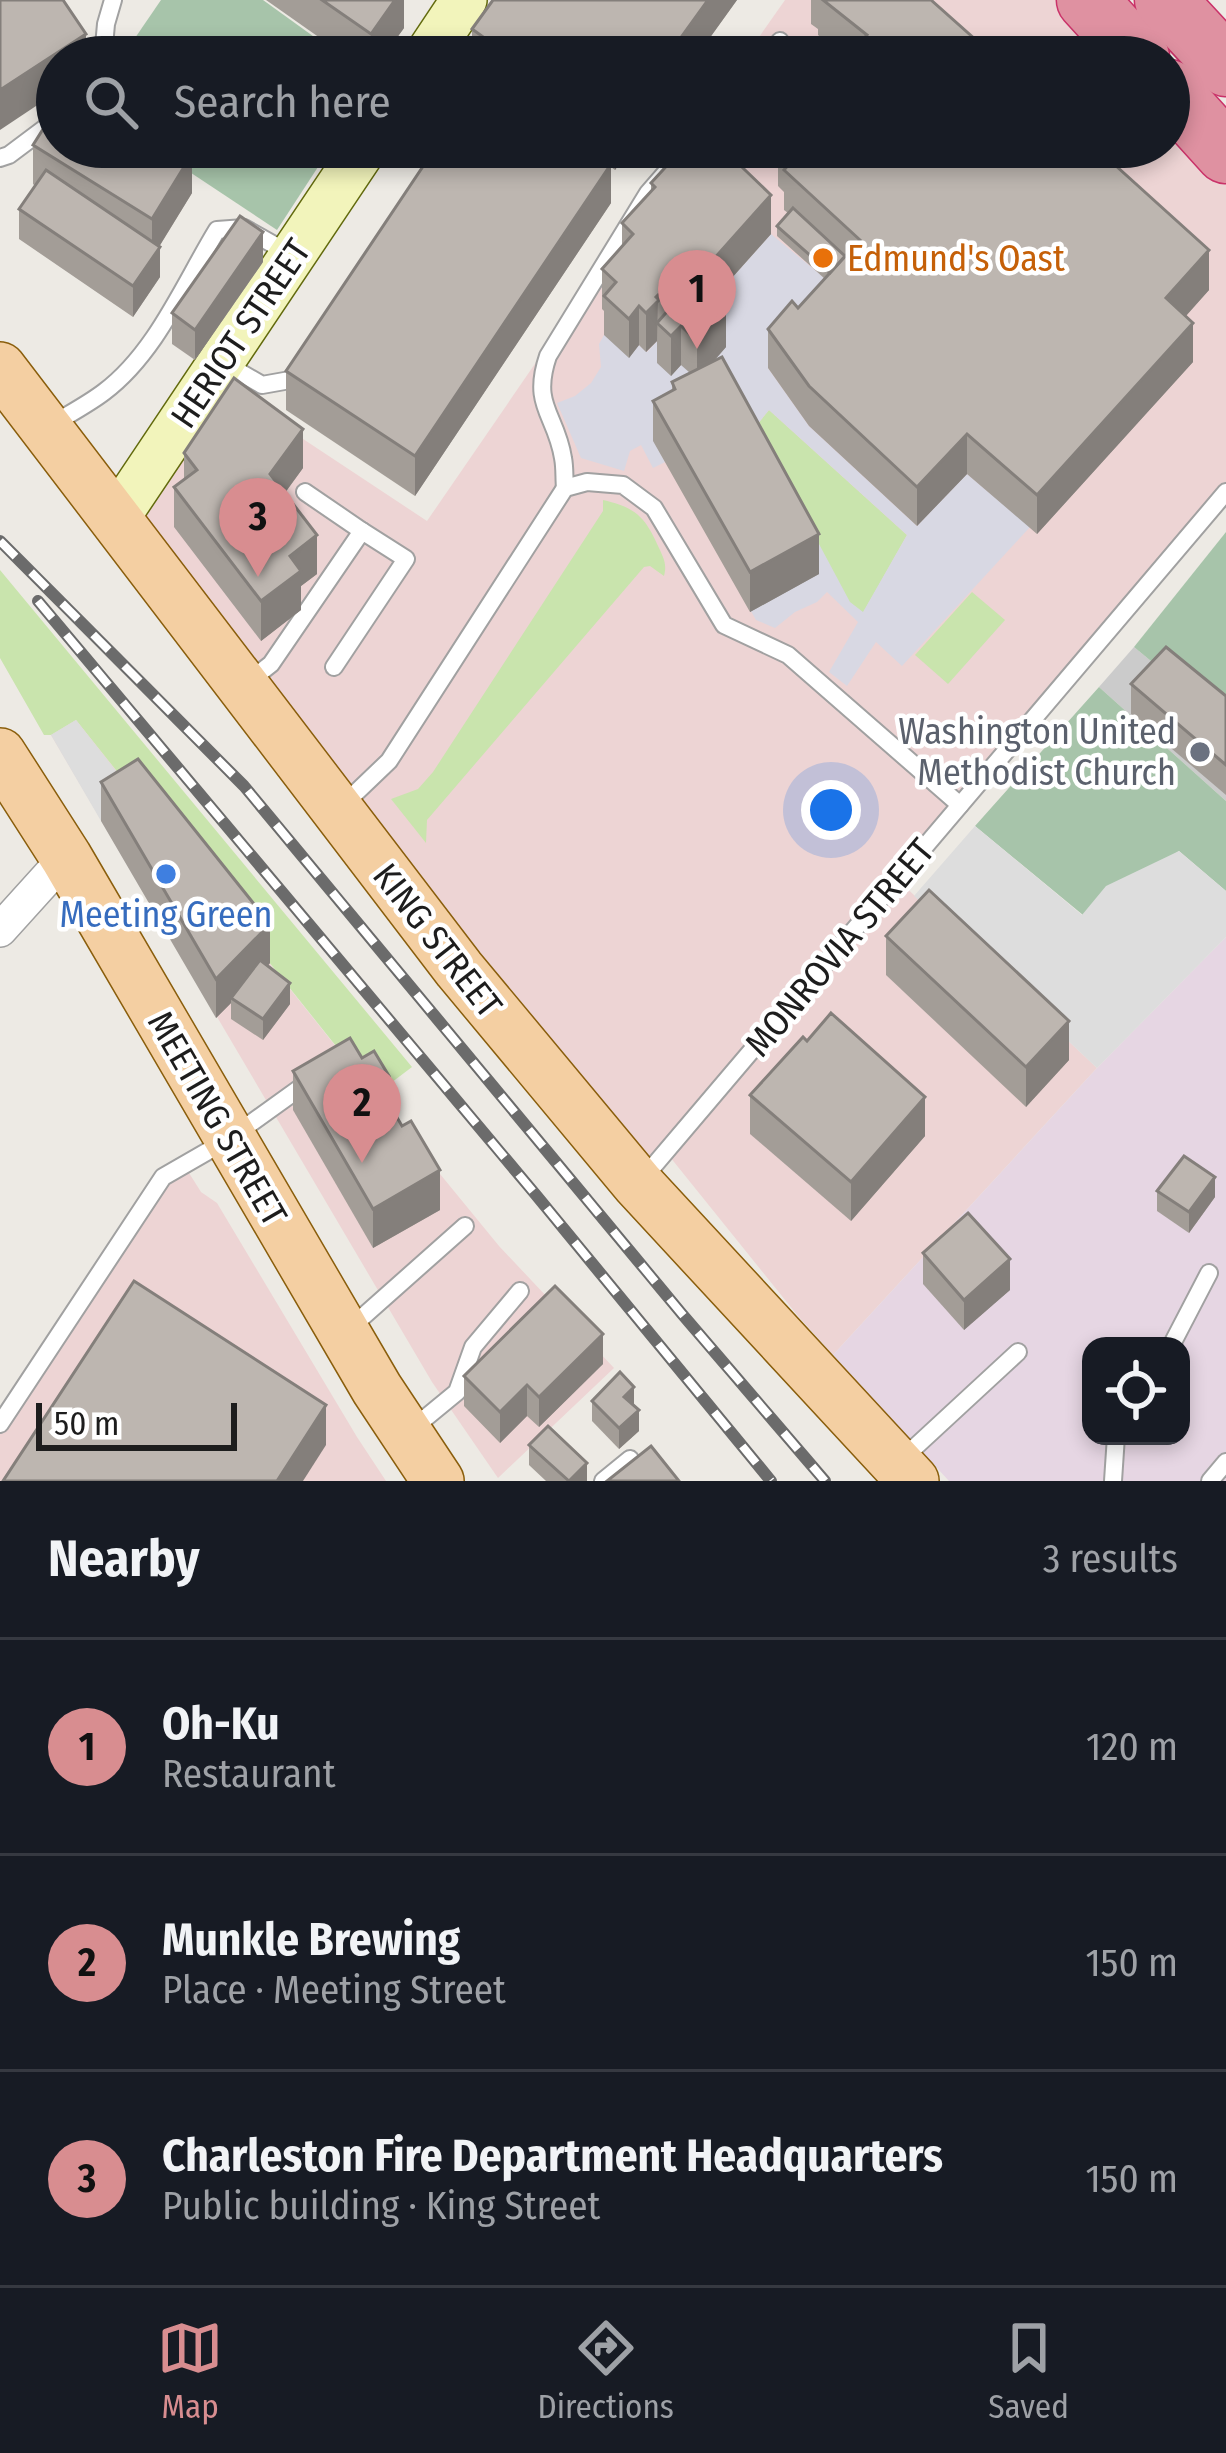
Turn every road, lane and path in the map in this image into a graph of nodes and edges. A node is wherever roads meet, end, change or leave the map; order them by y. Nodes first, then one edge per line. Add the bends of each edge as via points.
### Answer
1 (113, 0) edge
2 (464, 0) edge
3 (1087, 0) edge
4 (1165, 0) edge
5 (105, 36) edge
6 (440, 36) edge
7 (1120, 36) edge
8 (1226, 66) edge
9 (1190, 113) edge
10 (36, 135) edge
11 (1226, 153) edge
12 (0, 158) edge
13 (351, 168) edge
14 (670, 168) edge
15 (292, 255) junction
16 (312, 352) edge
17 (221, 362) junction
18 (0, 368) edge
19 (46, 428) junction
20 (565, 488) junction
21 (305, 491) dead end
22 (1226, 492) edge
23 (115, 520) junction
24 (362, 531) junction
25 (334, 667) dead end
26 (243, 686) junction
27 (0, 754) edge
28 (960, 805) junction
29 (338, 811) junction
30 (66, 857) junction
31 (0, 930) edge
32 (324, 1070) edge
33 (230, 1139) junction
34 (638, 1184) junction
35 (465, 1226) dead end
36 (1209, 1273) dead end
37 (520, 1291) dead end
38 (344, 1333) junction
39 (1176, 1337) edge
40 (1018, 1352) dead end
41 (0, 1424) edge
42 (407, 1434) junction
43 (1115, 1445) edge
44 (630, 1459) edge
45 (1226, 1462) edge
46 (905, 1473) edge
47 (438, 1481) edge
48 (604, 1481) edge
49 (1113, 1481) edge
50 (1210, 1481) edge

1 - 5 lane
2 - 6 street
3 - 7 highway
4 - 8 highway
9 - 11 highway
10 - 12 lane
13 - 15 street, HERIOT STREET
14 - 20 lane via 548,356 542,399 563,456
15 - 17 street, HERIOT STREET
15 - 19 lane via 244,228 218,230 133,365
16 - 17 lane via 290,380 262,385
17 - 23 street, HERIOT STREET
18 - 19 main road, KING STREET
19 - 23 main road, KING STREET
20 - 28 lane via 623,485 654,508 724,626 788,655
20 - 29 lane via 389,761
21 - 24 lane
22 - 28 lane, MONROVIA STREET
23 - 26 main road, KING STREET
24 - 25 lane via 406,560
24 - 26 lane via 271,664
26 - 29 main road, KING STREET
27 - 30 main road, MEETING STREET
28 - 34 lane, MONROVIA STREET
29 - 34 main road, KING STREET
30 - 31 street
30 - 33 main road, MEETING STREET
32 - 33 lane
33 - 38 main road, MEETING STREET
33 - 41 lane via 163,1177
34 - 46 main road, KING STREET
35 - 38 lane
36 - 39 lane
37 - 42 lane via 473,1347 457,1392
38 - 42 main road, MEETING STREET
40 - 46 lane
42 - 47 main road, MEETING STREET
43 - 49 lane
44 - 48 lane
45 - 50 lane

